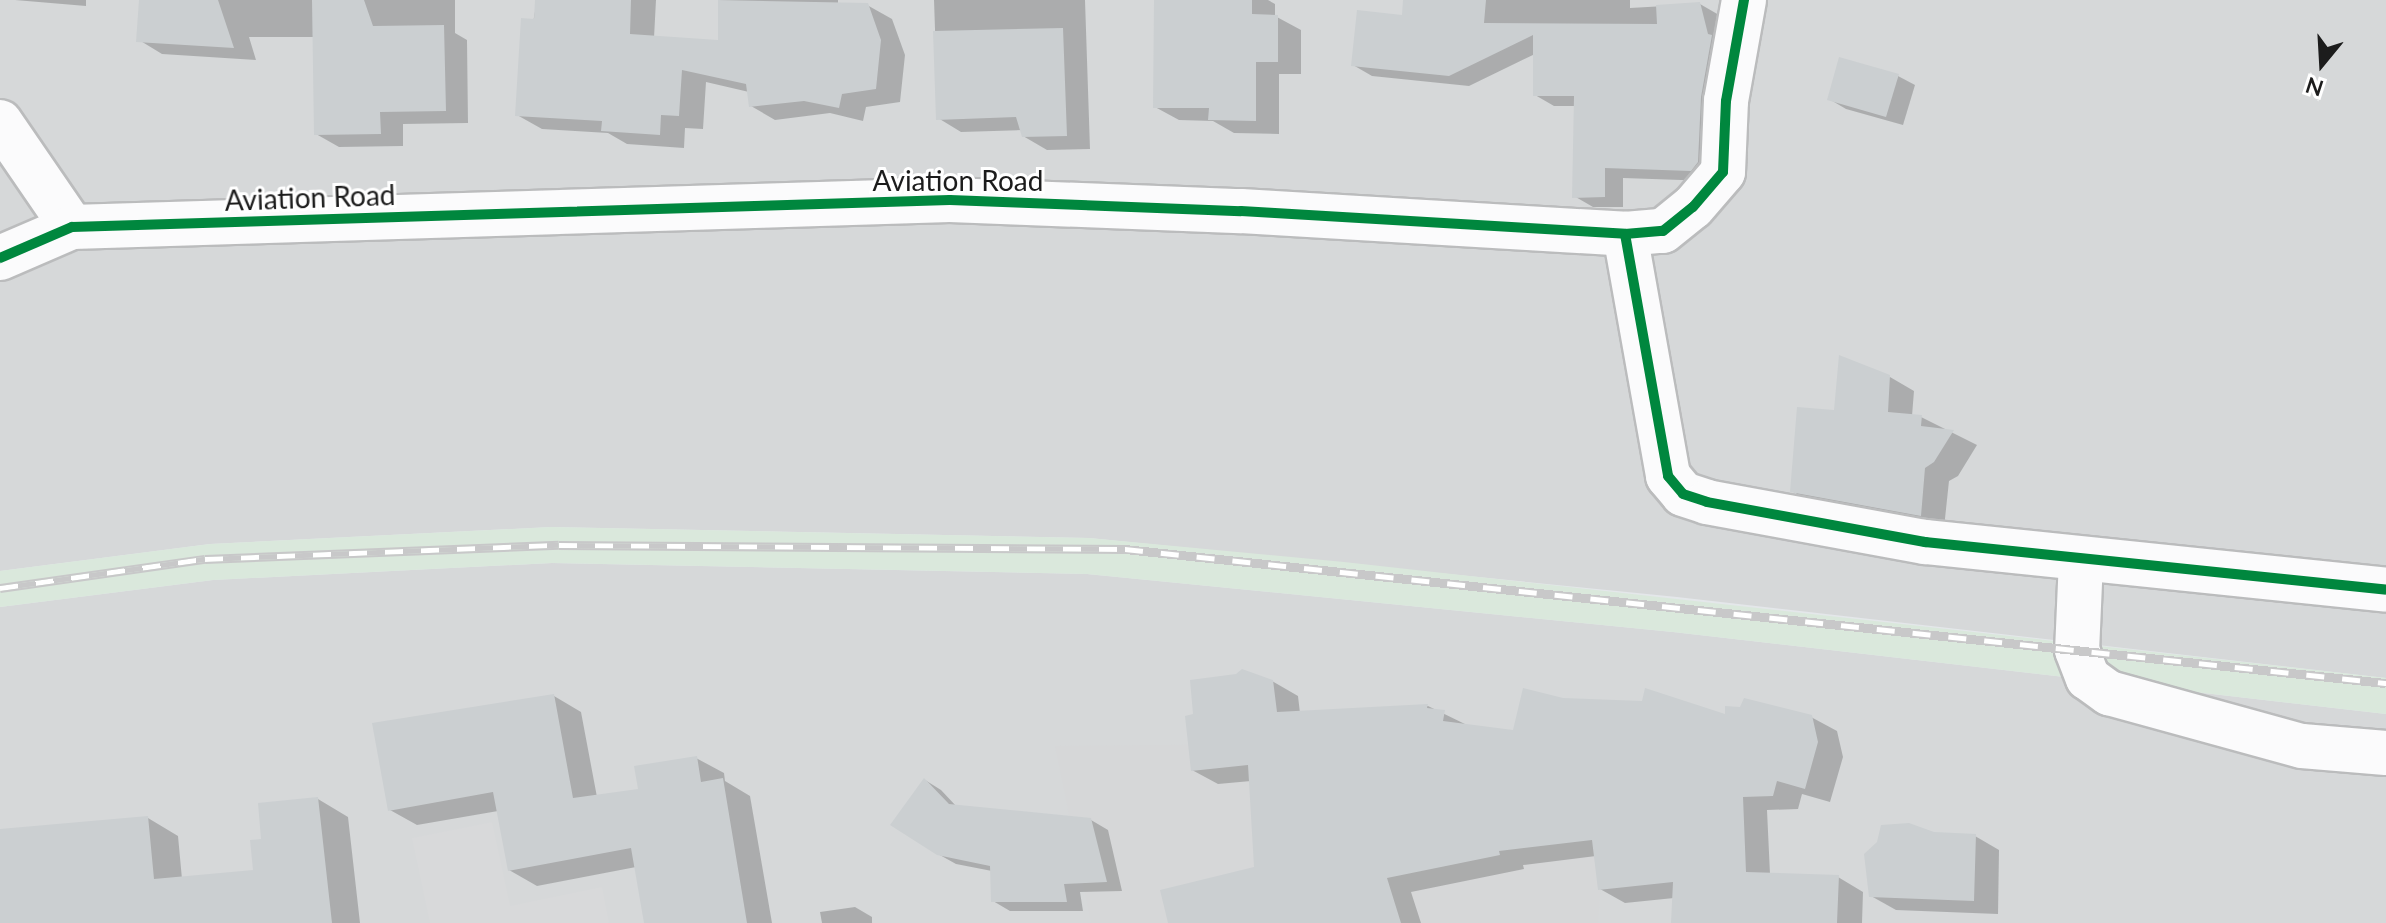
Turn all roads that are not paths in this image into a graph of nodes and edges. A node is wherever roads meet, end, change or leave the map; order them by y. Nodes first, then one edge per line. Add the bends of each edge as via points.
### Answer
1 (1744, 0) edge
2 (0, 122) edge
3 (72, 227) junction
4 (1625, 234) junction
5 (0, 258) edge
6 (2081, 560) junction
7 (2386, 590) edge
8 (2386, 753) edge

1 - 4 street, Aviation Road via 1726,101 1723,172 1663,231
2 - 3 street
3 - 4 street, Aviation Road via 950,200
3 - 5 street, Aviation Road
4 - 6 street via 1668,476 1683,494 1925,542
6 - 7 street
6 - 8 street via 2077,650 2088,678 2109,693 2302,746

